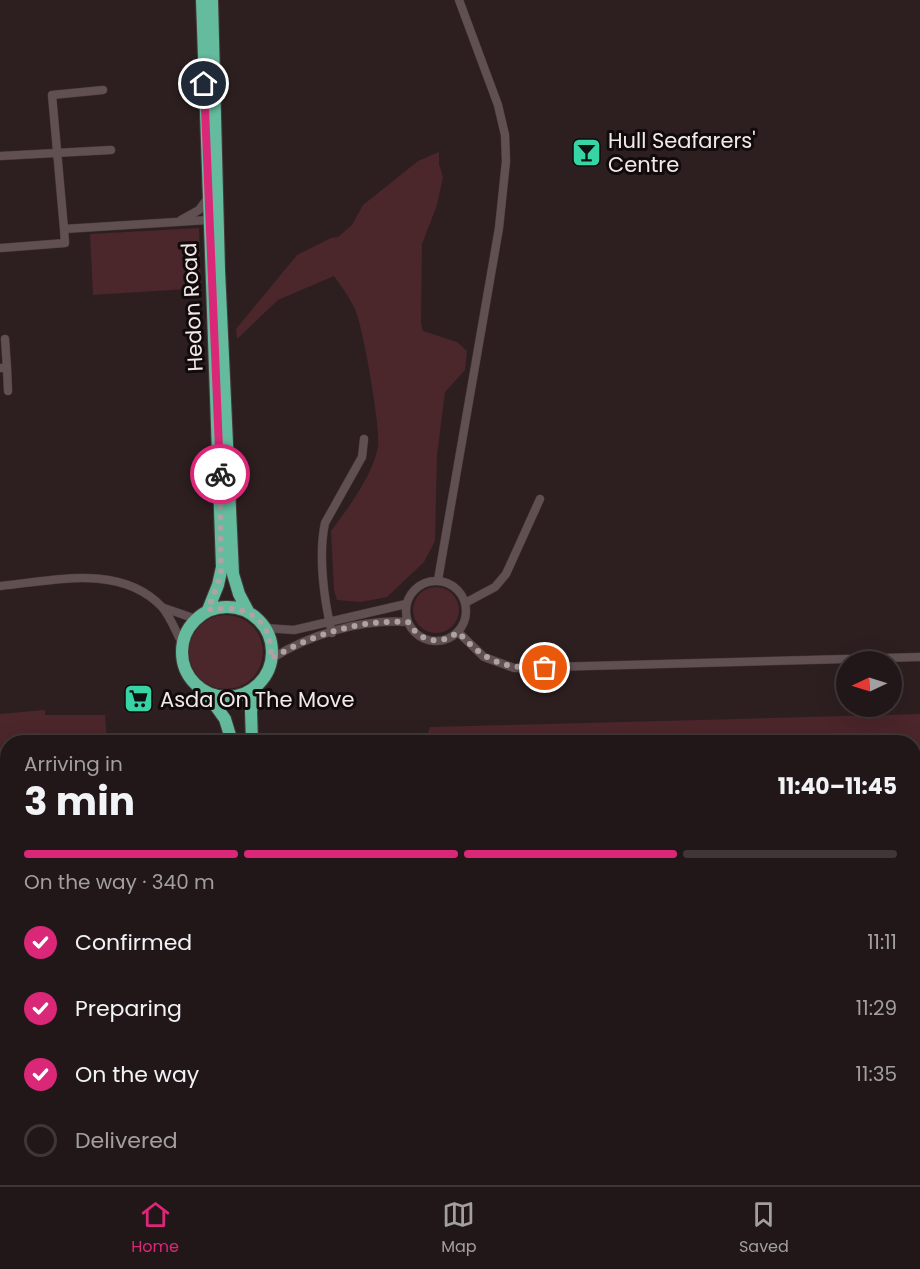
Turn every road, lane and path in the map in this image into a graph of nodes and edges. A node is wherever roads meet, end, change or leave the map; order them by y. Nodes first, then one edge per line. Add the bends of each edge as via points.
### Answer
1 (202, 0) edge
2 (212, 0) edge
3 (459, 0) edge
4 (103, 90) dead end
5 (111, 150) dead end
6 (56, 153) junction
7 (0, 156) edge
8 (207, 199) junction
9 (208, 220) junction
10 (177, 222) junction
11 (64, 230) junction
12 (1, 248) edge
13 (5, 339) dead end
14 (3, 368) edge
15 (8, 391) dead end
16 (364, 439) dead end
17 (540, 500) dead end
18 (438, 580) junction
19 (0, 586) edge
20 (465, 603) junction
21 (406, 604) junction
22 (164, 608) junction
23 (208, 610) junction
24 (249, 613) junction
25 (196, 620) junction
26 (408, 622) junction
27 (330, 623) junction
28 (265, 628) junction
29 (458, 632) junction
30 (332, 633) junction
31 (182, 643) junction
32 (920, 657) edge
33 (271, 659) junction
34 (257, 686) junction
35 (205, 692) junction
36 (230, 735) edge
37 (252, 735) edge

1 - 8 highway, Hedon Road
2 - 24 highway, Hedon Road via 233,574
3 - 18 street via 498,105 506,135 506,161 499,228
4 - 6 street via 52,95
5 - 6 street
6 - 7 street
6 - 11 street
8 - 9 highway, Hedon Road
8 - 10 street via 199,210
9 - 10 street
9 - 23 highway, Hedon Road via 222,567
10 - 11 street
11 - 12 street via 65,243
13 - 14 street
14 - 15 street
16 - 27 street via 362,457 324,523 321,554
17 - 20 street via 506,574 495,587
18 - 20 street via 455,587
18 - 21 street via 418,586
19 - 22 street via 106,579 126,583
20 - 29 street via 464,623
21 - 26 street
21 - 27 street
22 - 25 street
22 - 31 street
23 - 24 highway via 224,607
23 - 25 highway
24 - 28 highway
25 - 31 highway
26 - 29 street via 420,637 430,640 445,640
26 - 30 street via 382,622
27 - 28 street via 294,630
27 - 30 street
28 - 33 highway via 272,648
29 - 32 street via 484,657 514,668
30 - 33 street via 312,638
31 - 35 highway via 185,671
33 - 34 highway
34 - 35 highway via 232,697
34 - 37 highway
35 - 36 highway via 225,719

